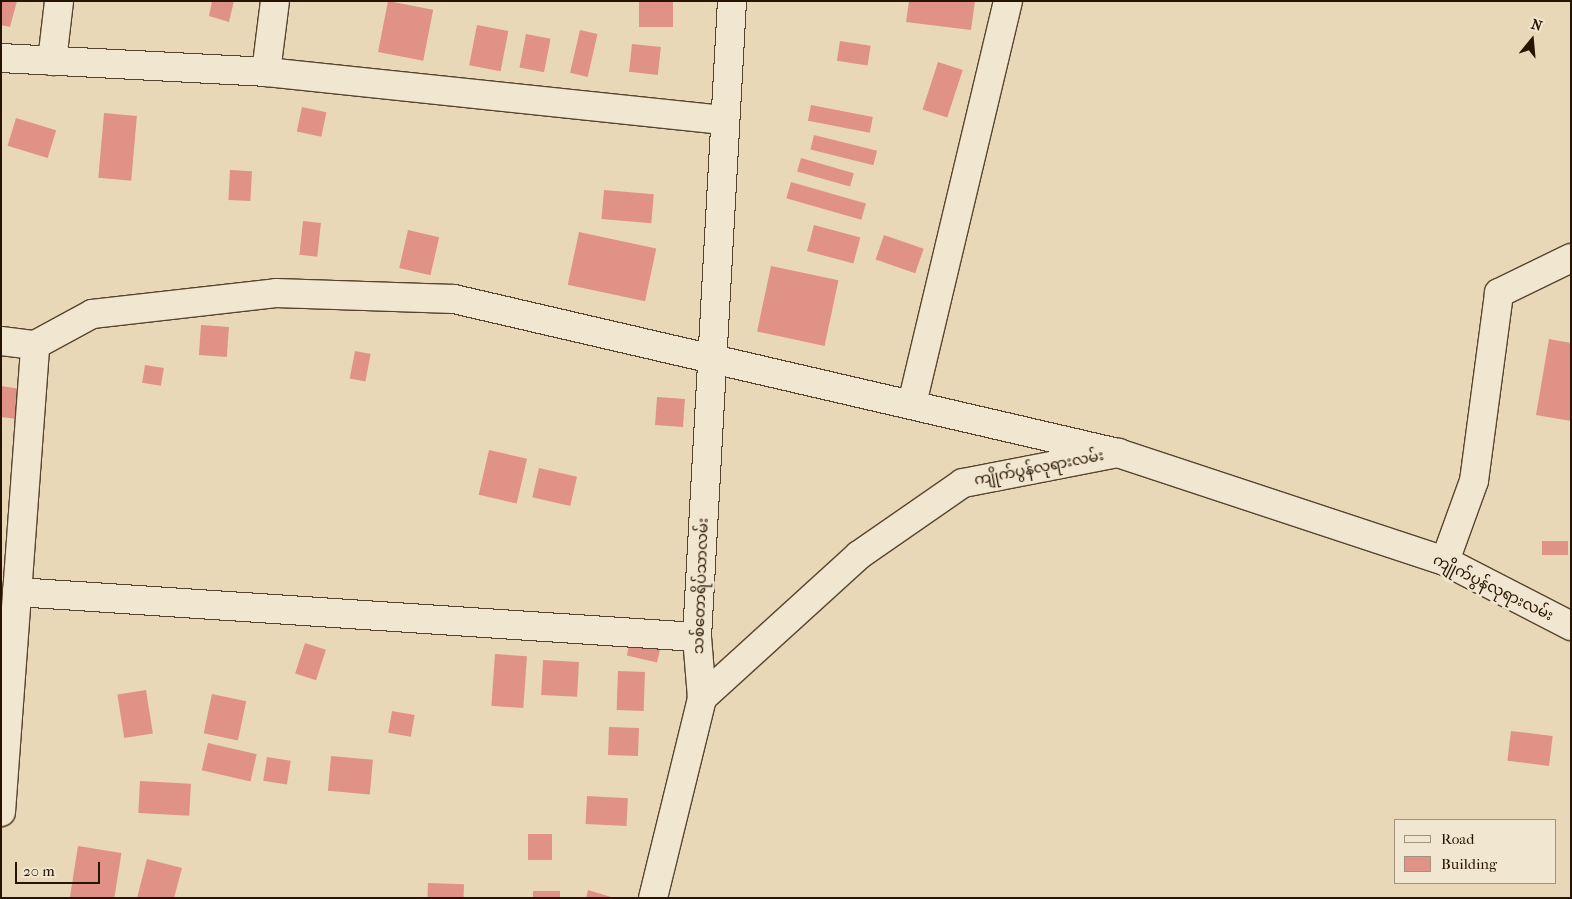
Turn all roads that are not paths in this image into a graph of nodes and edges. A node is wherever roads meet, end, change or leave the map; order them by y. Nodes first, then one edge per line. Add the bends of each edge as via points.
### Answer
1 (59, 1) edge
2 (275, 1) edge
3 (732, 1) edge
4 (1008, 1) edge
5 (1, 58) edge
6 (52, 61) junction
7 (266, 72) junction
8 (723, 120) junction
9 (1571, 258) edge
10 (1, 341) edge
11 (35, 345) junction
12 (711, 358) junction
13 (912, 404) junction
14 (1118, 453) junction
15 (1445, 561) junction
16 (17, 592) junction
17 (1571, 626) edge
18 (697, 637) junction
19 (702, 698) junction
20 (1, 812) edge
21 (653, 898) edge

1 - 6 street
2 - 7 street
3 - 8 street, သစ်တောရိပ်သာလမ်း
4 - 13 street
5 - 6 street
6 - 7 street
7 - 8 street
8 - 12 street, သစ်တောရိပ်သာလမ်း
9 - 15 street via 1499,293 1474,482
10 - 11 street
11 - 12 street via 92,314 276,293 454,298
11 - 16 street
12 - 13 street
12 - 18 street, သစ်တောရိပ်သာလမ်း
13 - 14 street
14 - 15 street, ကျိုက်ပွန်လုရားလမ်း
14 - 19 street, ကျိုက်ပွန်လုရားလမ်း via 963,483 859,555
15 - 17 street, ကျိုက်ပွန်လုရားလမ်း
16 - 18 street
16 - 20 street
18 - 19 street, သစ်တောရိပ်သာလမ်း
19 - 21 street, သစ်တောရိပ်သာလမ်း

